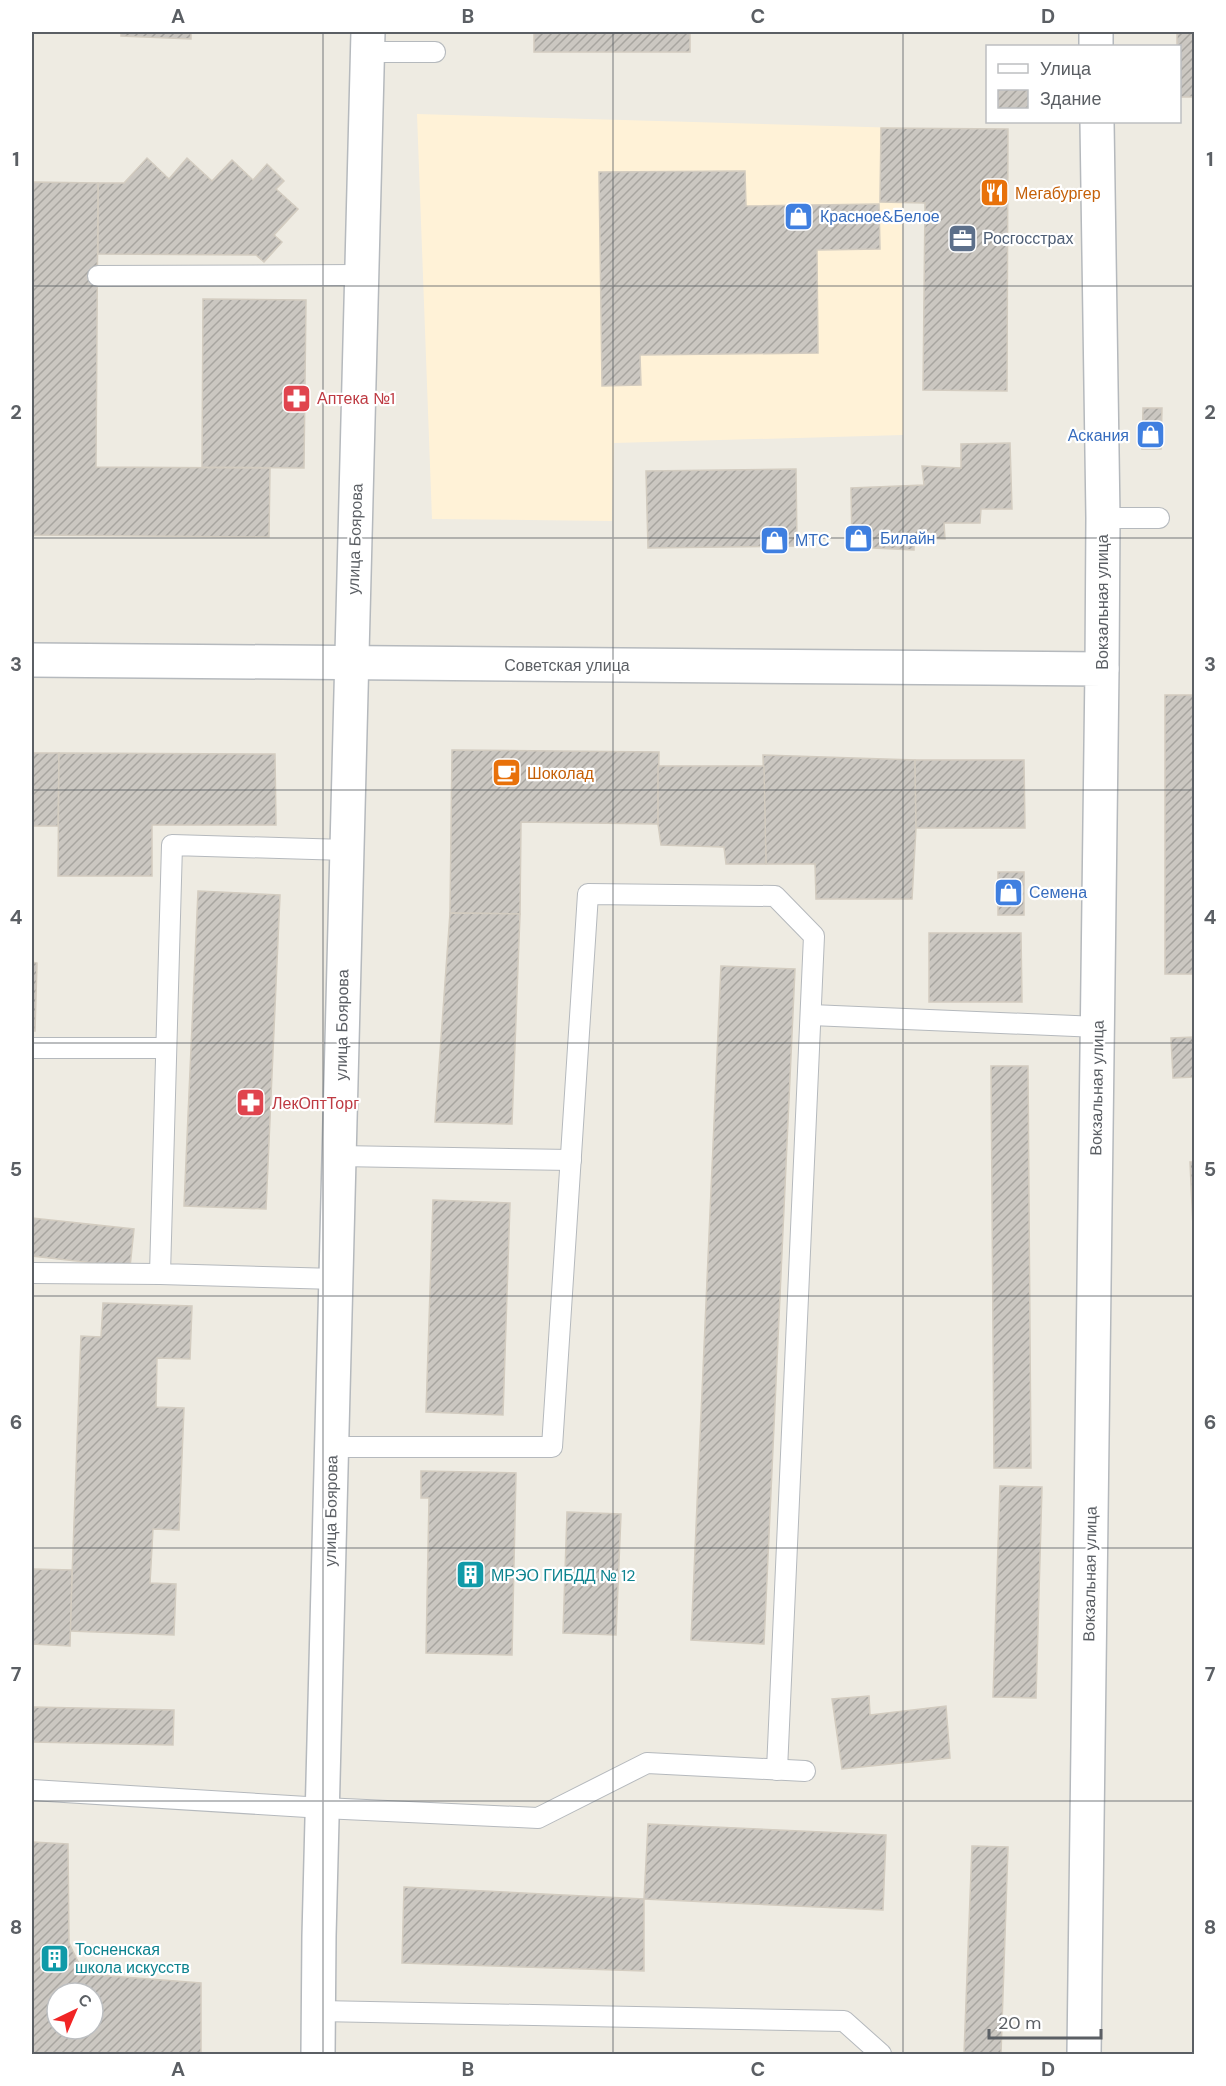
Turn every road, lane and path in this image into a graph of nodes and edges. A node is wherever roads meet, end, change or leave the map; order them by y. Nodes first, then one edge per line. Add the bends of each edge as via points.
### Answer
1 (367, 42) edge
2 (435, 52) dead end
3 (1097, 123) edge
4 (361, 275) junction
5 (98, 276) dead end
6 (1103, 518) junction
7 (1160, 518) dead end
8 (32, 660) edge
9 (351, 663) junction
10 (1102, 669) junction
11 (346, 850) junction
12 (811, 1015) junction
13 (1098, 1027) junction
14 (32, 1048) edge
15 (166, 1048) junction
16 (339, 1156) junction
17 (571, 1160) junction
18 (32, 1273) edge
19 (160, 1274) junction
20 (336, 1279) junction
21 (332, 1447) junction
22 (777, 1770) junction
23 (805, 1771) dead end
24 (32, 1790) edge
25 (323, 1808) junction
26 (319, 2011) junction
27 (318, 2055) edge
28 (881, 2055) edge
29 (1084, 2055) edge

1 - 2 lane
1 - 4 street, улица Боярова
3 - 6 street, Вокзальная улица
4 - 5 lane
4 - 9 street, улица Боярова
6 - 7 lane
6 - 10 street, Вокзальная улица
8 - 9 street, Советская улица
9 - 10 street, Советская улица
9 - 11 street, улица Боярова
10 - 13 street, Вокзальная улица
11 - 15 lane via 172,845
11 - 16 street, улица Боярова
12 - 13 lane
12 - 17 lane via 814,936 775,896 588,894
12 - 22 lane
13 - 29 street, Вокзальная улица
14 - 15 lane
15 - 19 lane
16 - 17 lane
16 - 20 street, улица Боярова
17 - 21 lane via 552,1448
18 - 19 lane
19 - 20 lane
20 - 21 street, улица Боярова
21 - 25 street, улица Боярова
22 - 23 lane
22 - 25 lane via 647,1763 538,1818
24 - 25 lane
25 - 26 street, улица Боярова
26 - 27 street, улица Боярова
26 - 28 lane via 844,2021

